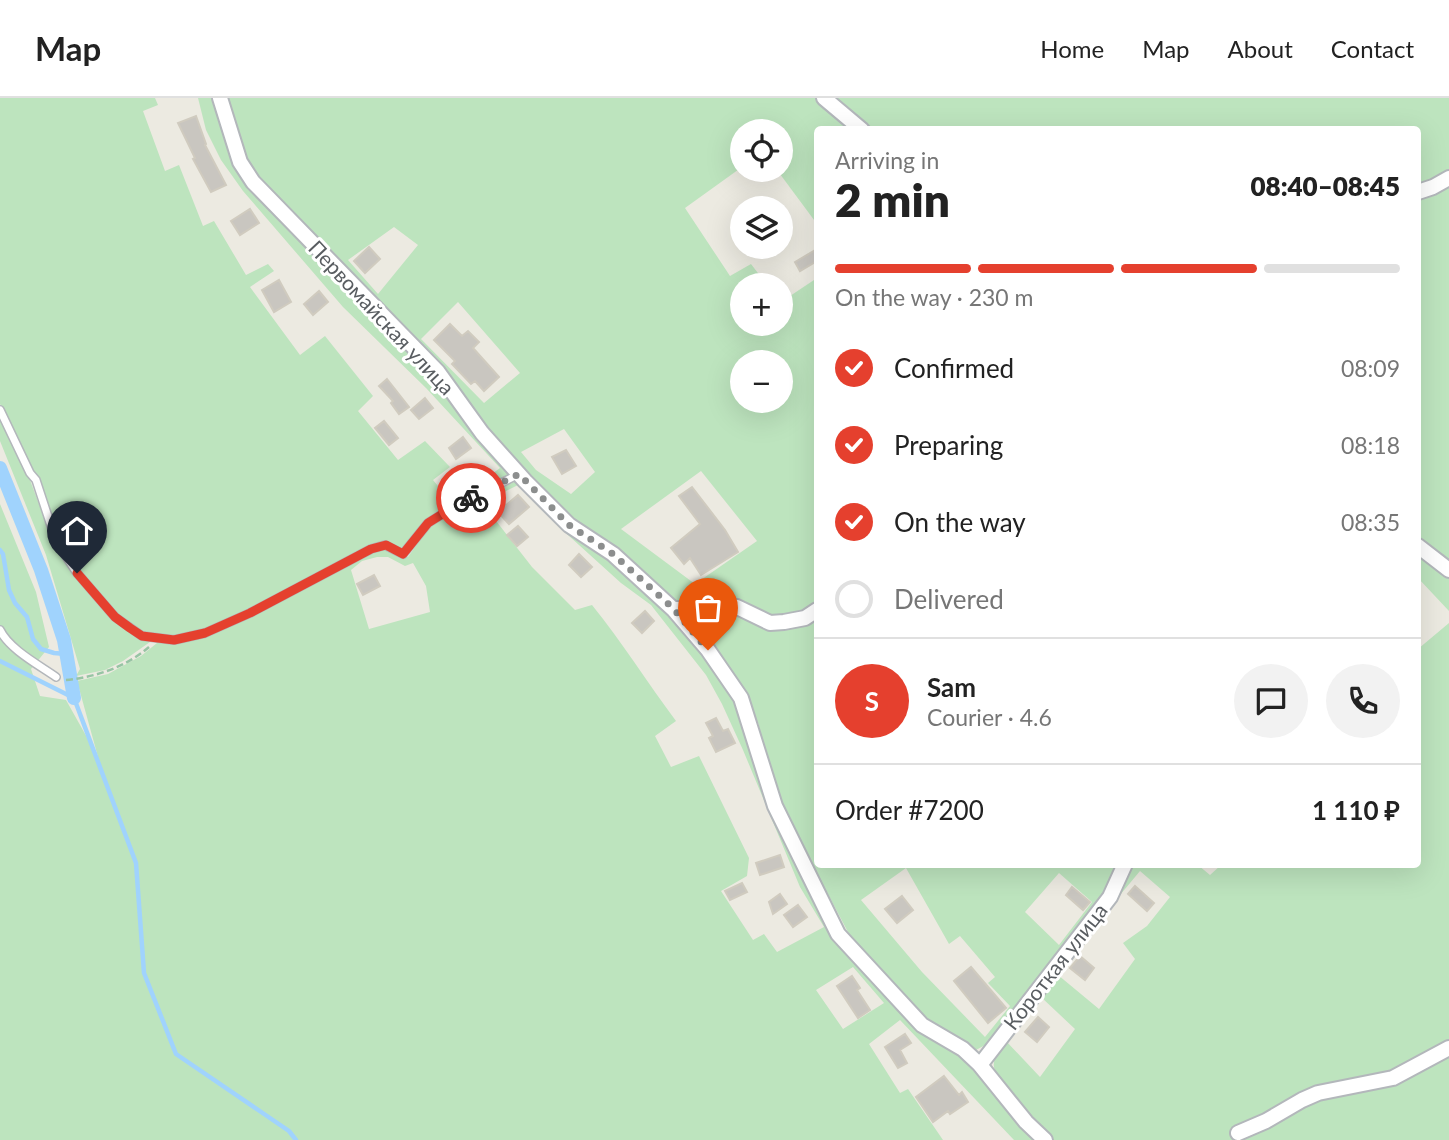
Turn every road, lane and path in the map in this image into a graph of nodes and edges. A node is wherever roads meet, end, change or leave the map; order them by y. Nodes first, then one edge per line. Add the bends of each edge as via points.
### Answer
1 (220, 98) edge
2 (824, 98) edge
3 (857, 126) edge
4 (1449, 178) edge
5 (1421, 191) edge
6 (0, 410) edge
7 (519, 474) junction
8 (1421, 548) edge
9 (1449, 570) edge
10 (673, 608) junction
11 (814, 612) edge
12 (0, 630) edge
13 (155, 639) junction
14 (56, 677) joint
15 (1123, 868) edge
16 (1449, 1048) edge
17 (980, 1065) junction
18 (1238, 1133) dead end
19 (1045, 1140) edge

1 - 7 street, Первомайская улица via 240,162 253,182 438,372
2 - 3 street
4 - 5 street
6 - 13 lane via 36,480 56,541 77,573 115,617 142,636
7 - 10 street, Первомайская улица via 569,525 613,554
7 - 13 lane via 428,523 403,554 386,545 371,549 205,633
8 - 9 street
10 - 11 street via 737,607 770,623 805,618
10 - 17 street, Первомайская улица via 741,698 775,806 838,934 922,1025 963,1049
12 - 14 lane via 25,656
13 - 14 path via 140,655 106,672 67,680
15 - 17 street, Короткая улица via 1110,897
16 - 18 street via 1393,1078 1318,1093
17 - 19 street, Первомайская улица

